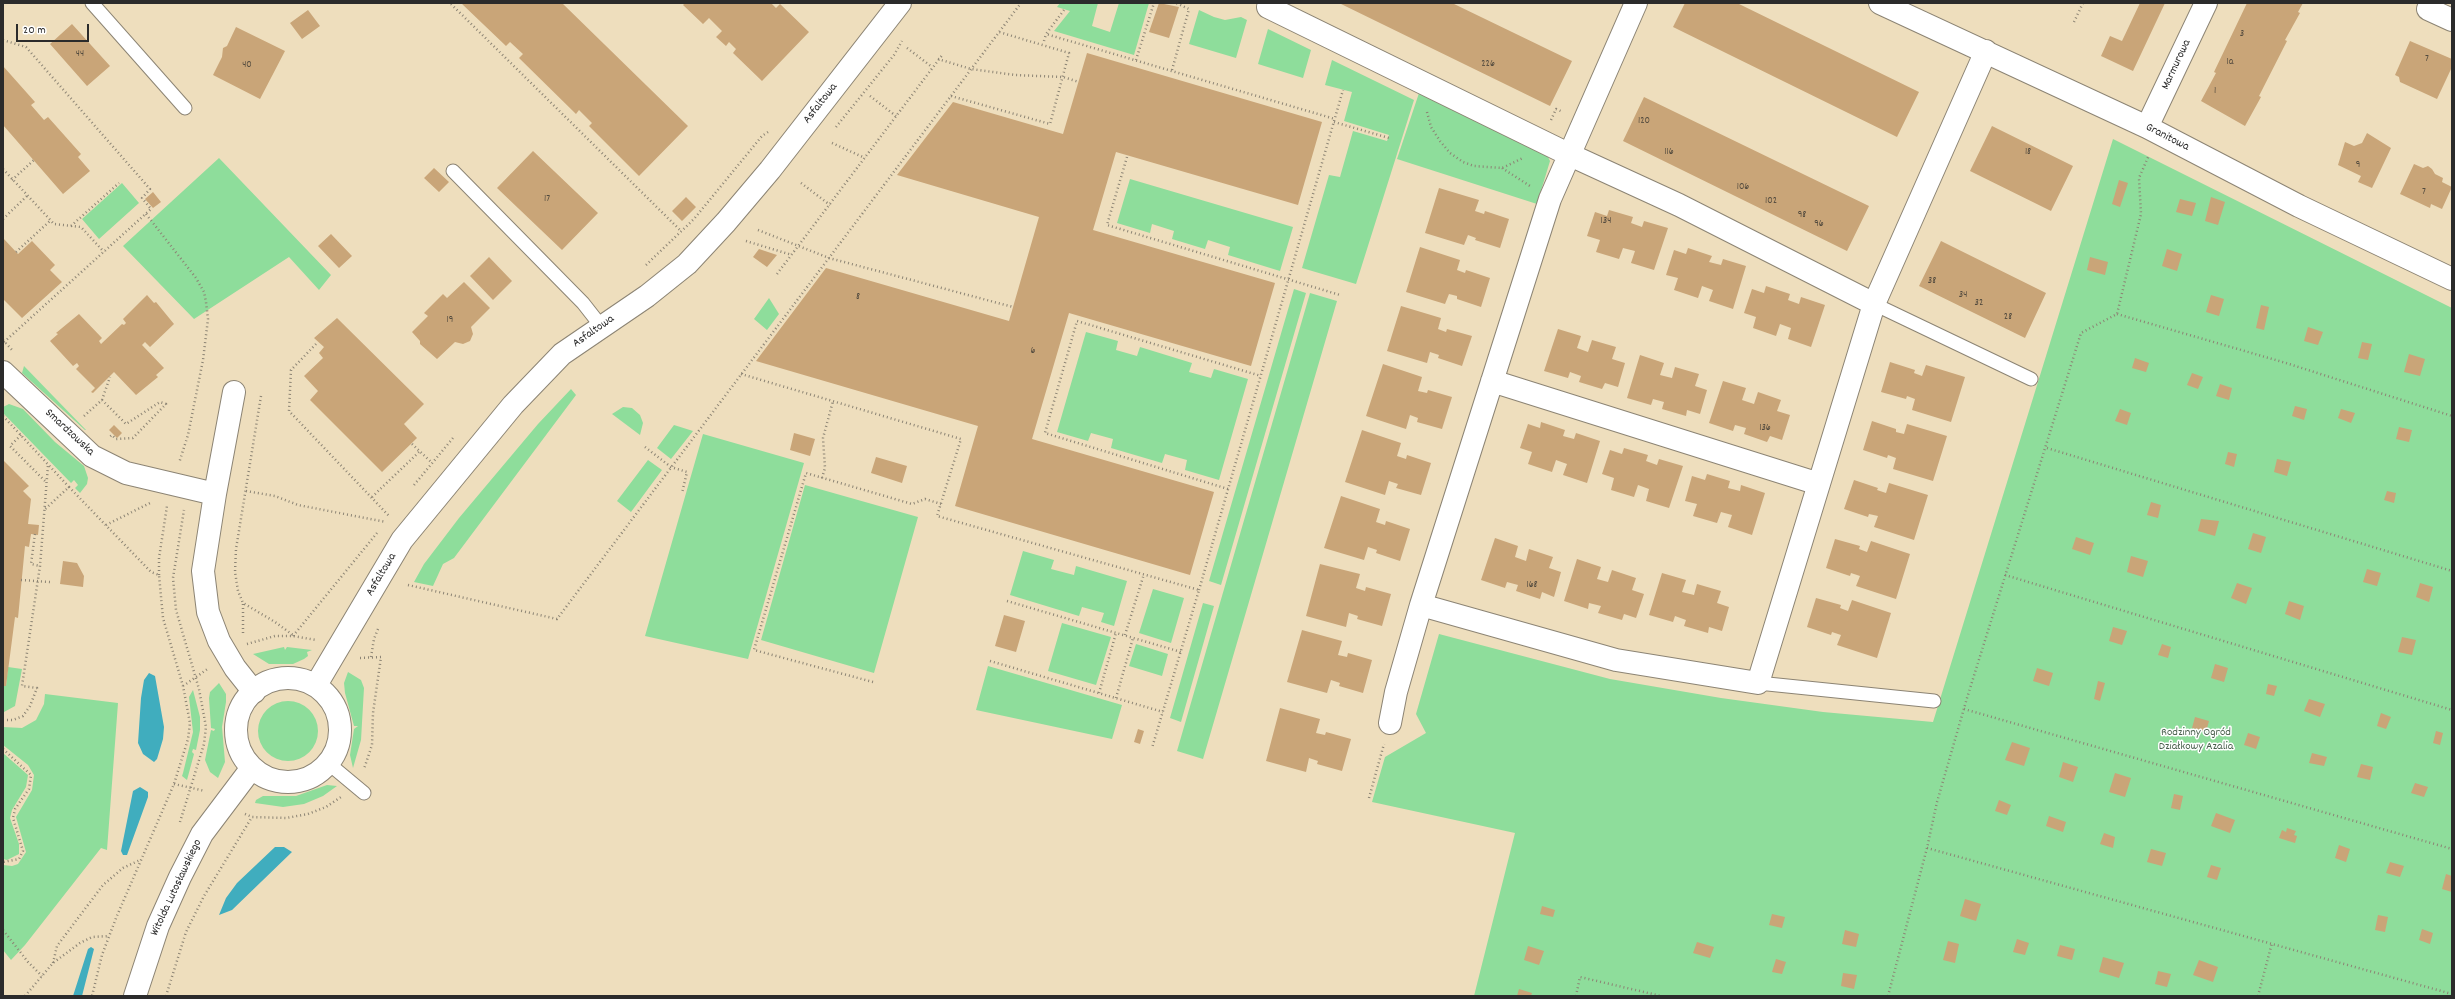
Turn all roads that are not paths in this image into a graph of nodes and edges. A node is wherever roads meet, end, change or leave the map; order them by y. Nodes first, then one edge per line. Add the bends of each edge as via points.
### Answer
1 (92, 3) edge
2 (900, 3) edge
3 (1636, 3) edge
4 (1880, 3) edge
5 (2206, 3) edge
6 (2422, 6) edge
7 (1268, 7) dead end
8 (2452, 20) edge
9 (1986, 51) junction
10 (185, 108) dead end
11 (2147, 127) junction
12 (1568, 154) junction
13 (453, 171) dead end
14 (2452, 279) edge
15 (1874, 304) junction
16 (601, 326) junction
17 (3, 372) edge
18 (2032, 379) dead end
19 (1492, 381) junction
20 (234, 392) dead end
21 (1819, 484) junction
22 (215, 494) junction
23 (1421, 605) junction
24 (1758, 683) junction
25 (316, 685) junction
26 (254, 692) junction
27 (1934, 701) dead end
28 (1390, 723) road end
29 (328, 763) junction
30 (251, 769) junction
31 (364, 793) dead end
32 (135, 996) edge

1 - 10 lane
2 - 16 street, Asfaltowa via 726,222 687,264 647,296
3 - 12 street
4 - 9 street, Granitowa
5 - 11 street, Marmurowa
6 - 8 street
7 - 12 street
9 - 11 street, Granitowa
9 - 15 street
11 - 14 street, Granitowa via 2300,206
12 - 15 street via 1679,205
12 - 19 street via 1550,199
13 - 16 lane via 583,303
15 - 18 lane
15 - 21 street
16 - 25 street, Asfaltowa via 562,354 513,405 402,540
17 - 22 street, Smardzowska via 92,456 126,473
19 - 21 street
19 - 23 street
20 - 22 street
21 - 24 street
22 - 26 street via 203,571 208,612 227,655
23 - 24 street via 1616,660
23 - 28 street via 1396,692
24 - 27 lane
25 - 26 street via 294,678 276,679 264,683
25 - 29 street via 335,705 340,721 340,737 335,753
26 - 30 street via 245,701 236,733 240,750
29 - 30 street via 312,777 296,782 280,782
29 - 31 lane
30 - 32 street, Witolda Lutosławskiego via 202,834 180,877 158,926

